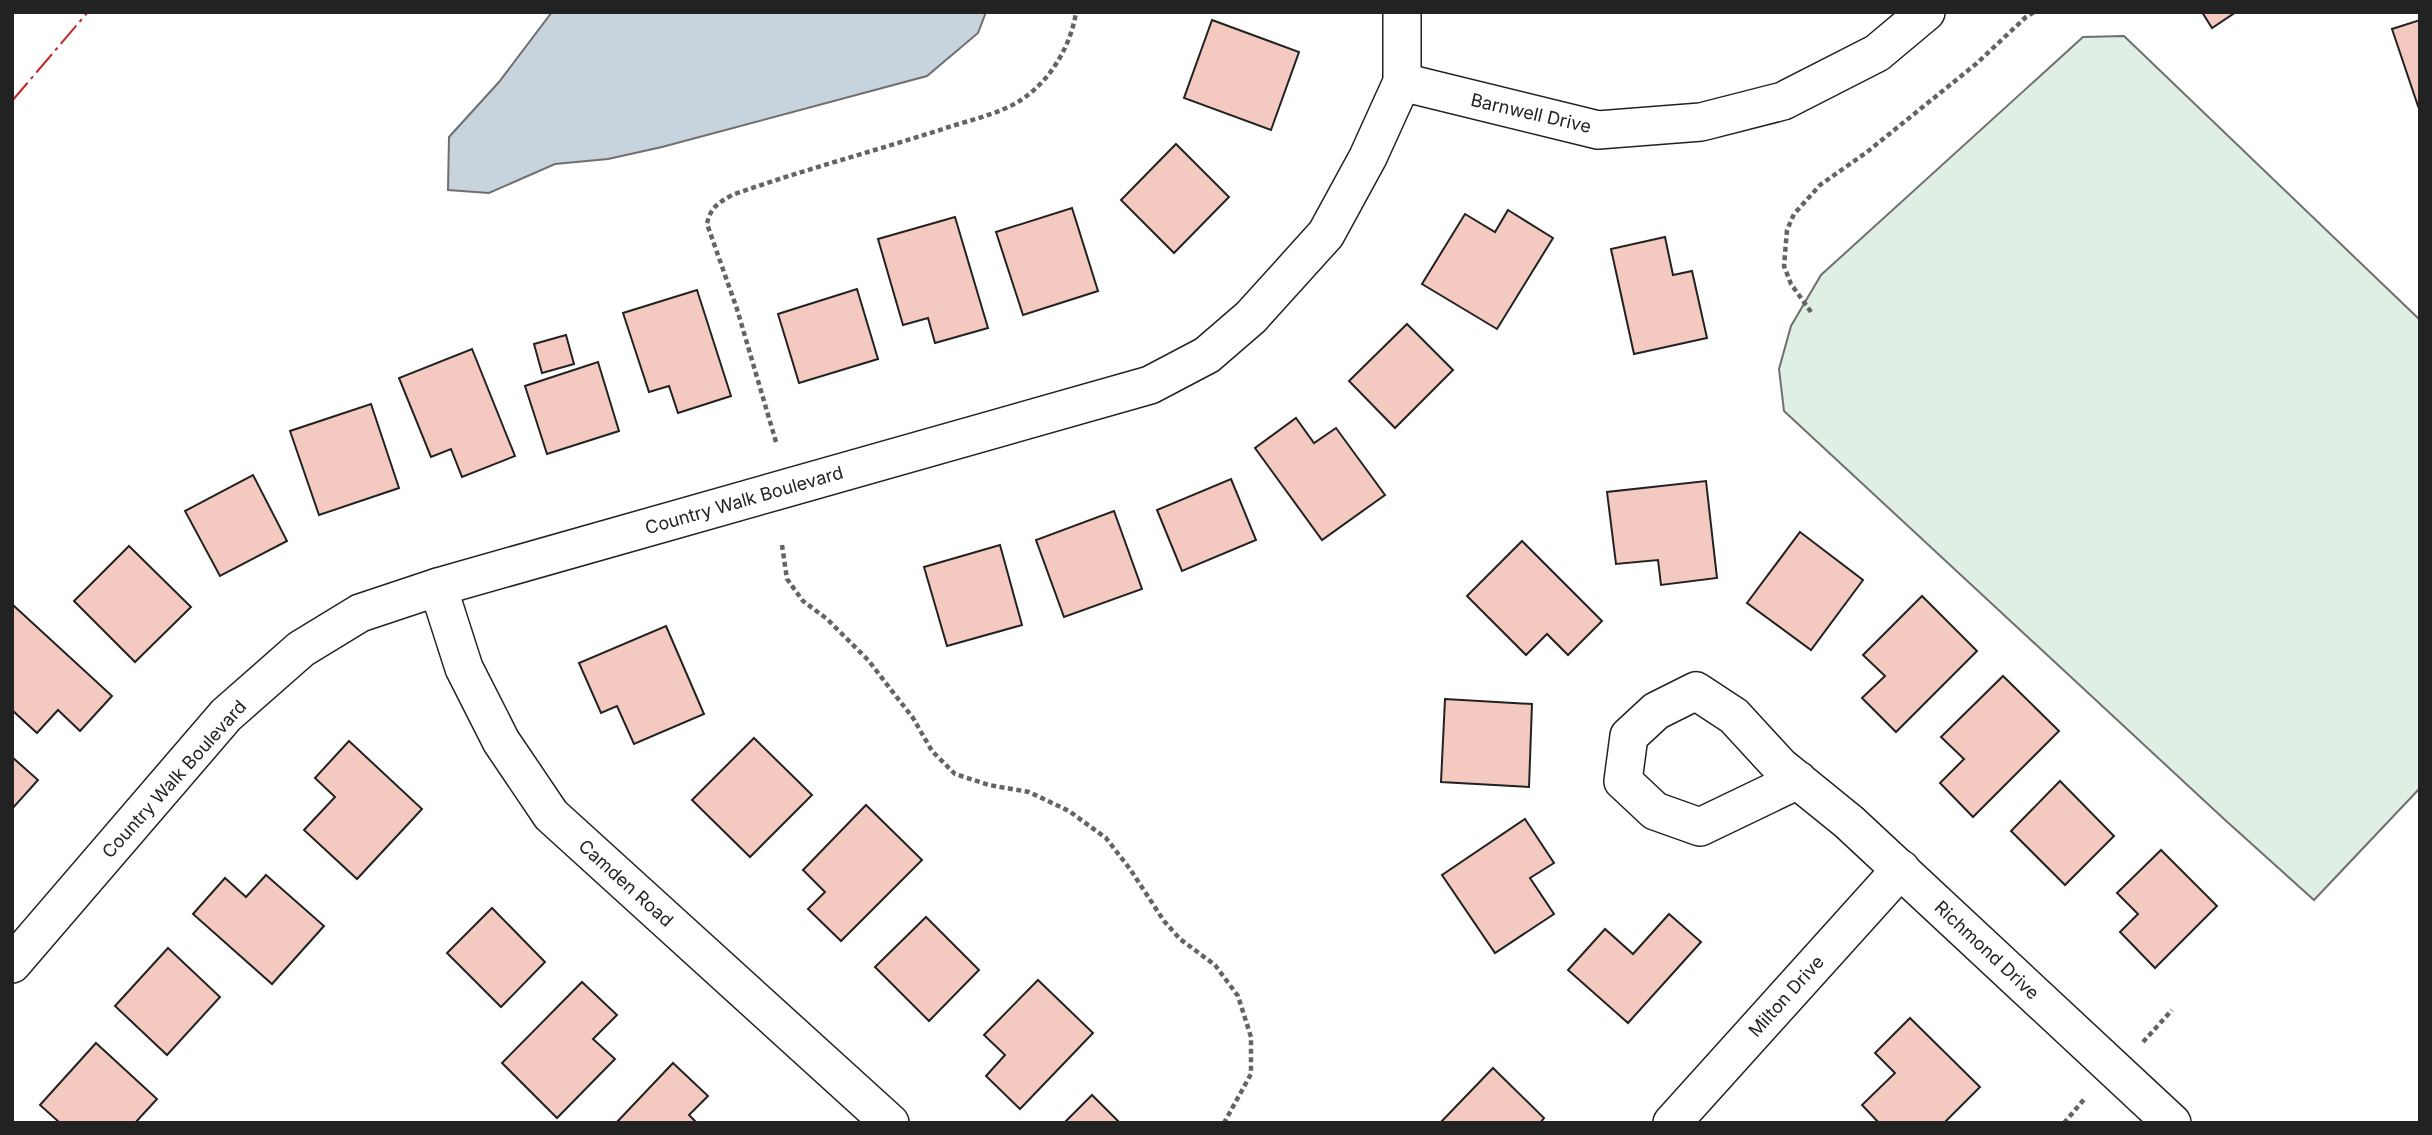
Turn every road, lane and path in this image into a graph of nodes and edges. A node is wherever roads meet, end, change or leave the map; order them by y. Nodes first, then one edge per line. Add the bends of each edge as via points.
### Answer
1 (1076, 12) edge
2 (1402, 12) edge
3 (1926, 12) edge
4 (2034, 12) edge
5 (1402, 82) junction
6 (1811, 312) dead end
7 (776, 442) dead end
8 (782, 545) dead end
9 (438, 587) junction
10 (1798, 780) junction
11 (1900, 869) junction
12 (12, 964) edge
13 (2172, 1010) dead end
14 (2142, 1044) dead end
15 (2088, 1095) dead end
16 (890, 1123) edge
17 (1224, 1123) edge
18 (1672, 1123) edge
19 (2064, 1123) edge
20 (2172, 1123) edge

1 - 7 path via 1068,44 1047,76 1021,100 745,191 718,203 709,213 708,224
2 - 5 street, Country Walk Boulevard
3 - 5 street, Barnwell Drive via 1877,53 1783,101 1701,122 1598,130
4 - 6 path via 1976,64 1820,185 1794,214 1787,230 1784,266
5 - 9 street, Country Walk Boulevard via 1326,234 1251,317 1207,355 1150,385
8 - 17 path via 787,579 803,601 868,660 932,751 955,774 1029,792 1069,811 1106,838 1164,921 1214,965 1238,996 1251,1037 1251,1074
9 - 12 street, Country Walk Boulevard via 360,613 291,657 226,715
9 - 16 street, Camden Road via 464,668 501,741 551,816
10 - 10 street, Richmond Drive via 1734,716 1696,691 1656,711 1629,736 1623,781 1655,811 1700,827
10 - 11 street, Richmond Drive
11 - 18 street, Milton Drive
11 - 20 street, Richmond Drive
13 - 14 path
15 - 19 path

